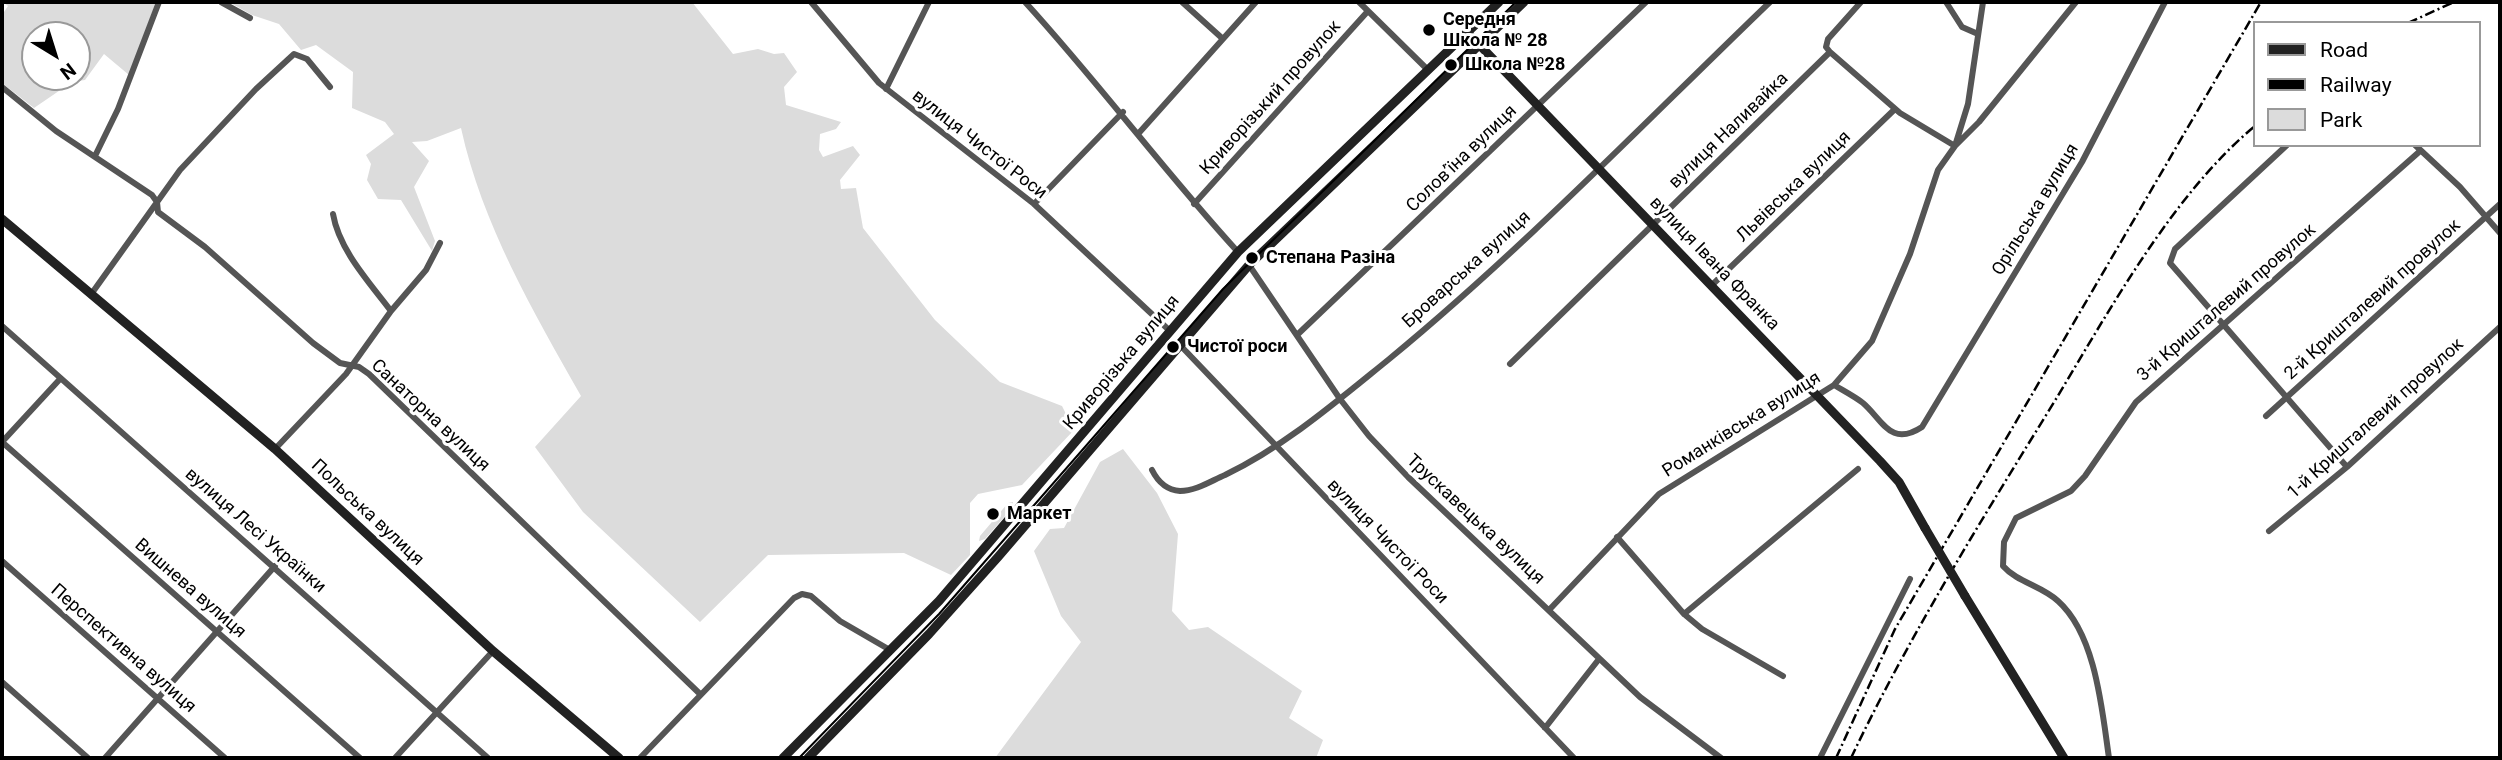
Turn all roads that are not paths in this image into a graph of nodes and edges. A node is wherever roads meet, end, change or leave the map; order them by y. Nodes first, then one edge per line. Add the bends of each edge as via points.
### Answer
1 (159, 2) edge
2 (221, 2) edge
3 (811, 2) edge
4 (929, 2) edge
5 (1026, 2) edge
6 (1181, 2) edge
7 (1256, 2) edge
8 (1359, 2) edge
9 (1500, 2) edge
10 (1524, 2) edge
11 (1646, 2) edge
12 (1770, 2) edge
13 (1861, 2) edge
14 (1946, 2) edge
15 (1983, 2) edge
16 (2076, 2) edge
17 (2165, 2) edge
18 (1368, 11) junction
19 (250, 18) dead end
20 (1467, 32) junction
21 (1978, 34) junction
22 (1223, 39) junction
23 (1479, 44) junction
24 (1830, 52) junction
25 (1428, 70) junction
26 (2, 87) edge
27 (330, 87) dead end
28 (886, 89) junction
29 (1537, 105) junction
30 (1895, 109) junction
31 (1123, 112) junction
32 (1138, 134) junction
33 (1955, 146) junction
34 (2285, 147) edge
35 (2417, 148) edge
36 (95, 156) junction
37 (1599, 167) junction
38 (157, 202) junction
39 (1034, 204) junction
40 (1194, 204) junction
41 (2500, 204) edge
42 (332, 214) dead end
43 (2486, 217) junction
44 (2, 219) edge
45 (1654, 224) junction
46 (2500, 233) edge
47 (440, 243) dead end
48 (1238, 252) junction
49 (1250, 265) junction
50 (1712, 285) junction
51 (92, 293) junction
52 (391, 311) junction
53 (2, 327) edge
54 (2223, 327) junction
55 (2500, 327) edge
56 (1170, 331) junction
57 (1297, 335) junction
58 (1180, 345) junction
59 (1510, 364) dead end
60 (350, 365) junction
61 (60, 379) junction
62 (1834, 385) junction
63 (1817, 395) junction
64 (1340, 398) junction
65 (2286, 398) junction
66 (2266, 416) dead end
67 (2, 442) edge
68 (1277, 447) junction
69 (275, 449) junction
70 (2347, 467) junction
71 (1858, 468) dead end
72 (1152, 470) dead end
73 (2269, 531) dead end
74 (1617, 537) junction
75 (2, 561) edge
76 (275, 566) junction
77 (1910, 579) dead end
78 (1550, 609) junction
79 (1684, 614) junction
80 (217, 631) junction
81 (890, 650) junction
82 (493, 651) junction
83 (1600, 659) junction
84 (1783, 676) dead end
85 (2, 682) edge
86 (700, 694) junction
87 (158, 699) junction
88 (438, 712) junction
89 (1545, 728) junction
90 (88, 758) edge
91 (105, 758) edge
92 (225, 758) edge
93 (359, 758) edge
94 (395, 758) edge
95 (488, 758) edge
96 (619, 758) edge
97 (640, 758) edge
98 (783, 758) edge
99 (808, 758) edge
100 (1574, 758) edge
101 (1721, 758) edge
102 (1820, 758) edge
103 (2064, 758) edge
104 (2109, 758) edge

1 - 36 street
2 - 19 street
3 - 28 street, вулиця Чистої Роси
4 - 28 street
5 - 31 street
6 - 22 street
7 - 22 street
8 - 18 street
9 - 20 main road, Криворізька вулиця
10 - 23 main road, Криворізька вулиця
11 - 29 street, Соловʼїна вулиця
12 - 37 street, Броварська вулиця
13 - 24 street, вулиця Наливайка via 1828,38
14 - 21 street via 1962,27
15 - 21 street, Романківська вулиця
16 - 33 street
17 - 62 street, Орільська вулиця via 2082,162 1922,427 1901,434 1890,431 1862,403
18 - 25 street
18 - 40 street, Криворізький провулок
20 - 23 main road, вулиця Івана Франка
20 - 25 main road, Криворізька вулиця
21 - 33 street, Романківська вулиця via 1968,104
22 - 32 street
23 - 29 main road, вулиця Івана Франка
23 - 49 main road, Криворізька вулиця
24 - 30 street
24 - 45 street, вулиця Наливайка
25 - 48 main road, Криворізька вулиця
26 - 36 street, Санаторна вулиця
27 - 38 street via 307,58 295,54 198,148
28 - 39 street, вулиця Чистої Роси
29 - 37 main road, вулиця Івана Франка
29 - 57 street, Соловʼїна вулиця
30 - 33 street
30 - 50 street, Львівська вулиця
31 - 32 street
31 - 39 street
32 - 40 street
33 - 62 street, Романківська вулиця via 1938,170 1887,312 1872,341
34 - 54 street via 2170,258 2172,268
35 - 43 street via 2438,164
35 - 54 street, 3-й Кришталевий провулок
36 - 38 street, Санаторна вулиця
37 - 45 main road, вулиця Івана Франка
37 - 64 street, Броварська вулиця via 1454,305
38 - 51 street
38 - 60 street, Санаторна вулиця via 158,212 205,247 313,343
39 - 56 street, вулиця Чистої Роси
40 - 48 street
41 - 43 street, 2-й Кришталевий провулок
42 - 52 street via 361,271
43 - 46 street
43 - 65 street, 2-й Кришталевий провулок
44 - 51 main road, Польська вулиця
45 - 50 main road, вулиця Івана Франка
45 - 59 street, вулиця Наливайка
47 - 52 street via 426,270
48 - 56 main road, Криворізька вулиця
49 - 57 street, Трускавецька вулиця
49 - 58 main road, Криворізька вулиця
50 - 63 main road, вулиця Івана Франка
51 - 69 main road, Польська вулиця
52 - 60 street
53 - 61 street, вулиця Лесі Українки
54 - 65 street
54 - 104 street, 3-й Кришталевий провулок via 2136,402 2071,491 2016,518 2009,527 2001,559 2006,570 2045,590 2071,615 2098,686
55 - 70 street, 1-й Кришталевий провулок
56 - 81 main road, Криворізька вулиця via 939,601
57 - 64 street, Трускавецька вулиця
58 - 68 street, вулиця Чистої Роси
58 - 99 main road, Криворізька вулиця via 937,624
60 - 69 street
60 - 86 street, Санаторна вулиця via 369,374
61 - 67 street
61 - 76 street, вулиця Лесі Українки
62 - 63 street, Романківська вулиця
63 - 74 street, Романківська вулиця via 1659,494
63 - 103 main road, вулиця Івана Франка, bridge via 1899,482
64 - 68 street, Броварська вулиця
64 - 78 street, Трускавецька вулиця via 1408,477
65 - 66 street, 2-й Кришталевий провулок
65 - 70 street
67 - 80 street, Вишнева вулиця
68 - 72 street, Броварська вулиця via 1200,487 1182,491 1156,480
68 - 89 street, вулиця Чистої Роси
69 - 82 main road, Польська вулиця
70 - 73 street, 1-й Кришталевий провулок
71 - 79 street
74 - 78 street, Романківська вулиця
74 - 79 street
75 - 87 street, Перспективна вулиця
76 - 80 street
76 - 88 street, вулиця Лесі Українки
77 - 102 street
78 - 83 street, Трускавецька вулиця
79 - 84 street
80 - 87 street
80 - 93 street, Вишнева вулиця
81 - 86 street via 802,594
81 - 98 main road, Криворізька вулиця
82 - 88 street
82 - 96 main road, Польська вулиця
83 - 89 street
83 - 101 street, Трускавецька вулиця via 1640,697
85 - 90 street
86 - 97 street
87 - 91 street
87 - 92 street, Перспективна вулиця
88 - 94 street
88 - 95 street, вулиця Лесі Українки
89 - 100 street, вулиця Чистої Роси

